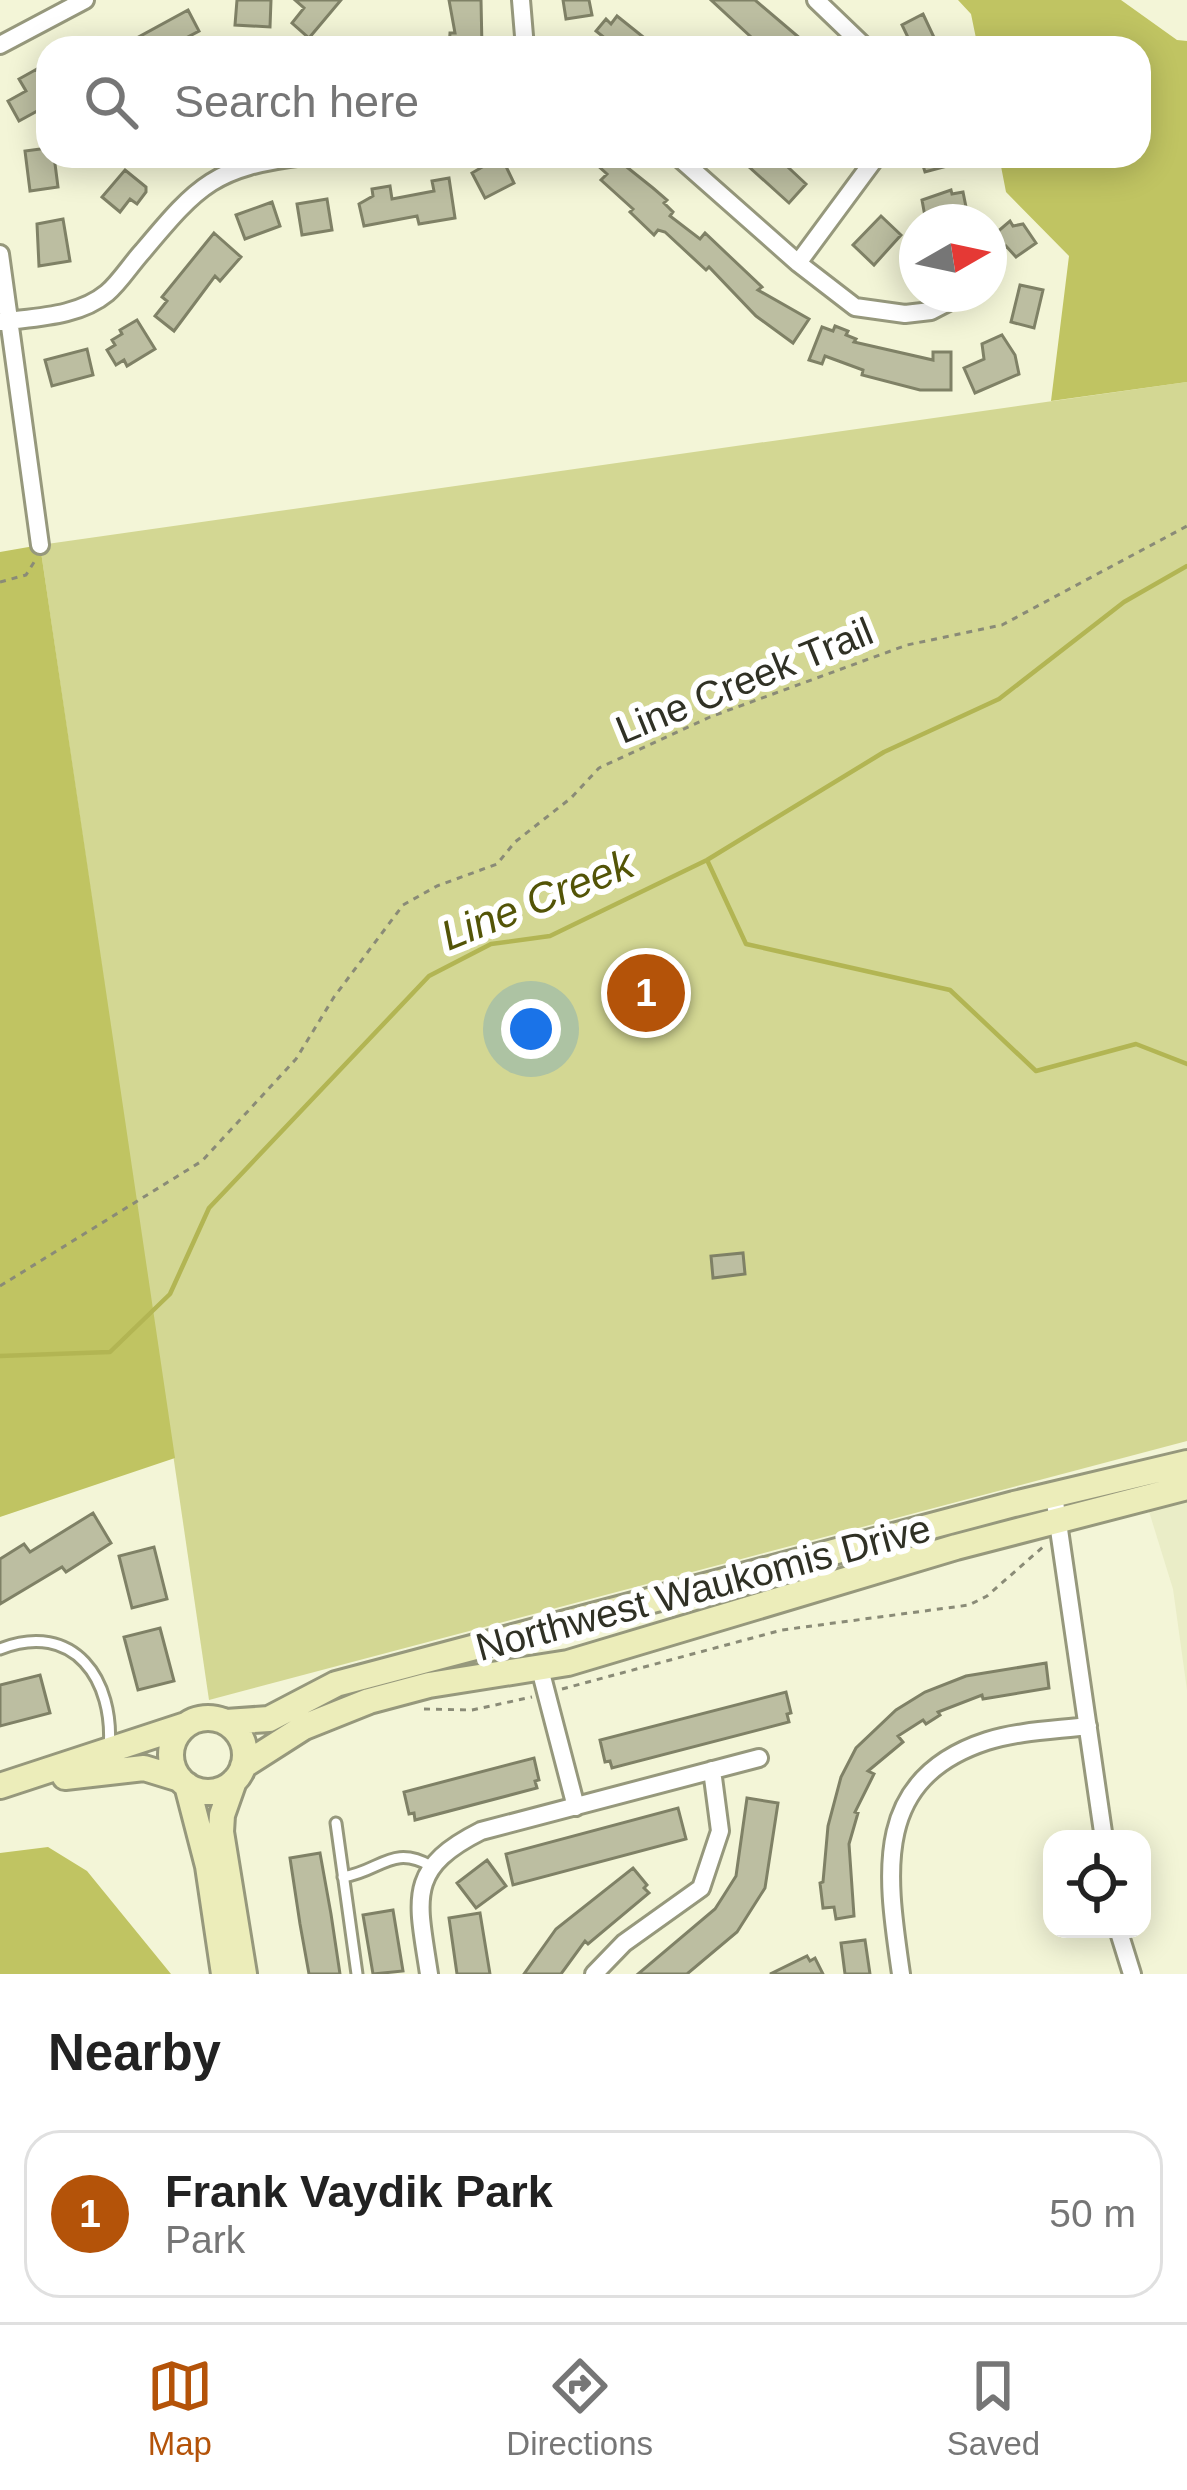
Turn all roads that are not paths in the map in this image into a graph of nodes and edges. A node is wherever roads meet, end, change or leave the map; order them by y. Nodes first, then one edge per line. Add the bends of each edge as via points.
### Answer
1 (86, 0) edge
2 (521, 0) edge
3 (816, 0) edge
4 (524, 36) edge
5 (854, 36) edge
6 (0, 44) edge
7 (240, 168) edge
8 (691, 168) edge
9 (868, 168) edge
10 (0, 254) edge
11 (798, 263) junction
12 (922, 312) edge
13 (5, 321) edge
14 (40, 545) road end
15 (1187, 1463) edge
16 (1187, 1487) edge
17 (1054, 1495) junction
18 (1059, 1530) junction
19 (0, 1649) edge
20 (540, 1670) junction
21 (226, 1722) junction
22 (186, 1725) junction
23 (1088, 1726) junction
24 (109, 1750) junction
25 (759, 1758) dead end
26 (712, 1770) junction
27 (239, 1773) junction
28 (183, 1782) junction
29 (10, 1783) edge
30 (576, 1807) junction
31 (336, 1823) dead end
32 (1103, 1830) edge
33 (427, 1873) junction
34 (343, 1876) junction
35 (1121, 1938) edge
36 (224, 1974) edge
37 (244, 1974) edge
38 (357, 1974) edge
39 (429, 1974) edge
40 (594, 1974) edge
41 (901, 1974) edge
42 (1132, 1974) edge

1 - 6 street
2 - 4 street
3 - 5 street
7 - 13 street via 181,206 106,294 67,312
8 - 11 street
9 - 11 street
10 - 13 street
11 - 12 street via 855,307
13 - 14 street
15 - 17 main road, Northwest Waukomis Drive
16 - 18 main road, Northwest Waukomis Drive
17 - 18 street
17 - 21 main road, Northwest Waukomis Drive via 336,1684 269,1719
18 - 20 main road, Northwest Waukomis Drive via 956,1547
18 - 23 street
19 - 24 lane via 49,1640 74,1653 112,1714
20 - 27 main road, Northwest Waukomis Drive via 429,1684 369,1701 304,1727
20 - 30 street
21 - 22 main road
21 - 27 main road via 242,1741
22 - 24 main road
22 - 28 main road via 171,1755
23 - 32 street
23 - 41 street via 987,1741 919,1782 897,1819 889,1862
24 - 29 main road
25 - 26 street
26 - 30 street
26 - 40 street via 720,1831 701,1888
27 - 28 main road via 211,1791
27 - 37 main road via 221,1832
28 - 29 main road via 144,1768
28 - 36 main road via 208,1866
30 - 33 street via 481,1831 450,1846
31 - 34 lane
33 - 34 lane via 409,1855
33 - 39 street via 420,1912
34 - 38 lane
35 - 42 street

